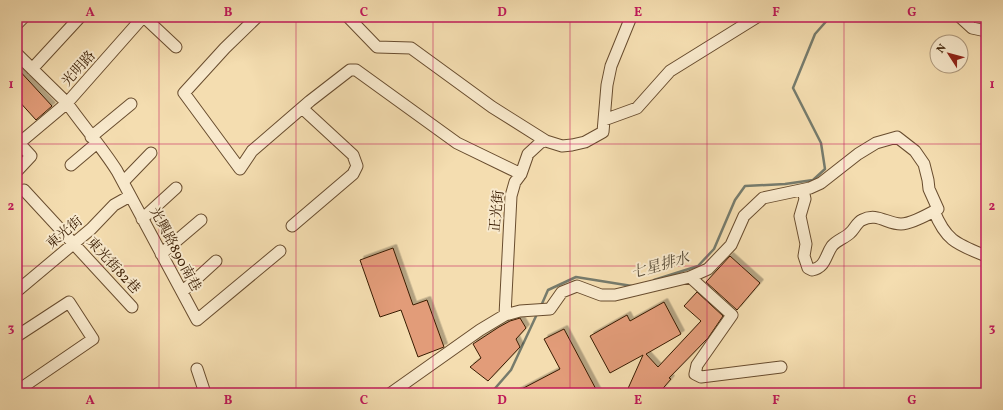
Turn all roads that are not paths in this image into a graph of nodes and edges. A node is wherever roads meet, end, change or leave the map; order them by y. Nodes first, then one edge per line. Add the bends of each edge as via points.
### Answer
1 (24, 17) edge
2 (80, 17) edge
3 (143, 17) edge
4 (257, 17) edge
5 (348, 17) edge
6 (631, 17) edge
7 (757, 17) edge
8 (960, 17) edge
9 (17, 24) edge
10 (986, 31) edge
11 (176, 47) dead end
12 (17, 54) edge
13 (32, 68) junction
14 (67, 103) junction
15 (131, 104) dead end
16 (302, 108) junction
17 (604, 120) junction
18 (94, 140) junction
19 (546, 141) junction
20 (18, 144) edge
21 (151, 153) dead end
22 (71, 164) dead end
23 (17, 171) edge
24 (521, 174) junction
25 (122, 182) junction
26 (176, 188) dead end
27 (24, 190) dead end
28 (803, 190) junction
29 (130, 196) junction
30 (934, 211) junction
31 (142, 219) junction
32 (201, 220) dead end
33 (292, 226) dead end
34 (73, 243) junction
35 (280, 251) dead end
36 (161, 254) junction
37 (986, 256) edge
38 (216, 262) dead end
39 (690, 277) junction
40 (17, 292) edge
41 (182, 292) junction
42 (132, 307) dead end
43 (505, 315) junction
44 (17, 336) edge
45 (781, 367) dead end
46 (197, 369) dead end
47 (17, 390) edge
48 (205, 393) edge
49 (391, 393) edge

1 - 9 street
2 - 13 street
3 - 11 street, 光明路
3 - 14 street, 光明路
4 - 16 street via 184,94 240,168 252,151
5 - 19 street via 377,47 411,48 492,107
6 - 17 street via 611,66
7 - 17 street via 670,71 637,108
8 - 10 street via 972,28
12 - 13 street, 光明路
13 - 14 street, 光明路
14 - 18 street, 光興路890南巷
14 - 20 street
15 - 18 street
16 - 24 street via 350,70 356,70 457,143
16 - 33 street via 354,155 357,166 353,174
17 - 19 street via 603,132 584,142 562,146
18 - 22 street
18 - 25 street, 光興路890南巷
19 - 24 street, 正光街 via 541,142 528,154
20 - 23 street via 31,156
21 - 25 street
24 - 43 street, 正光街 via 515,182 511,196
25 - 29 street, 光興路890南巷
26 - 31 street
27 - 34 street, 東光街82巷
28 - 30 street via 821,183 876,143 897,137 916,151 924,164 929,189 938,209
28 - 30 street via 805,199 800,216 806,244 804,256 808,268 812,270 818,269 833,246 849,234 861,220 874,216 901,224
28 - 39 street via 763,198 744,216 731,245 708,269
29 - 31 street, 光興路890南巷
29 - 34 street, 東光街 via 114,205
30 - 37 street via 942,229 951,239
31 - 36 street, 光興路890南巷
32 - 36 street
34 - 40 street, 東光街
34 - 42 street, 東光街82巷
35 - 41 street, 光興路890南巷 via 197,320
36 - 41 street, 光興路890南巷
38 - 41 street
39 - 43 street via 615,295 601,295 576,286 562,292 550,309
39 - 45 street via 732,315 697,365 695,374 701,377
43 - 49 street
44 - 47 street via 69,302 93,339
46 - 48 street

